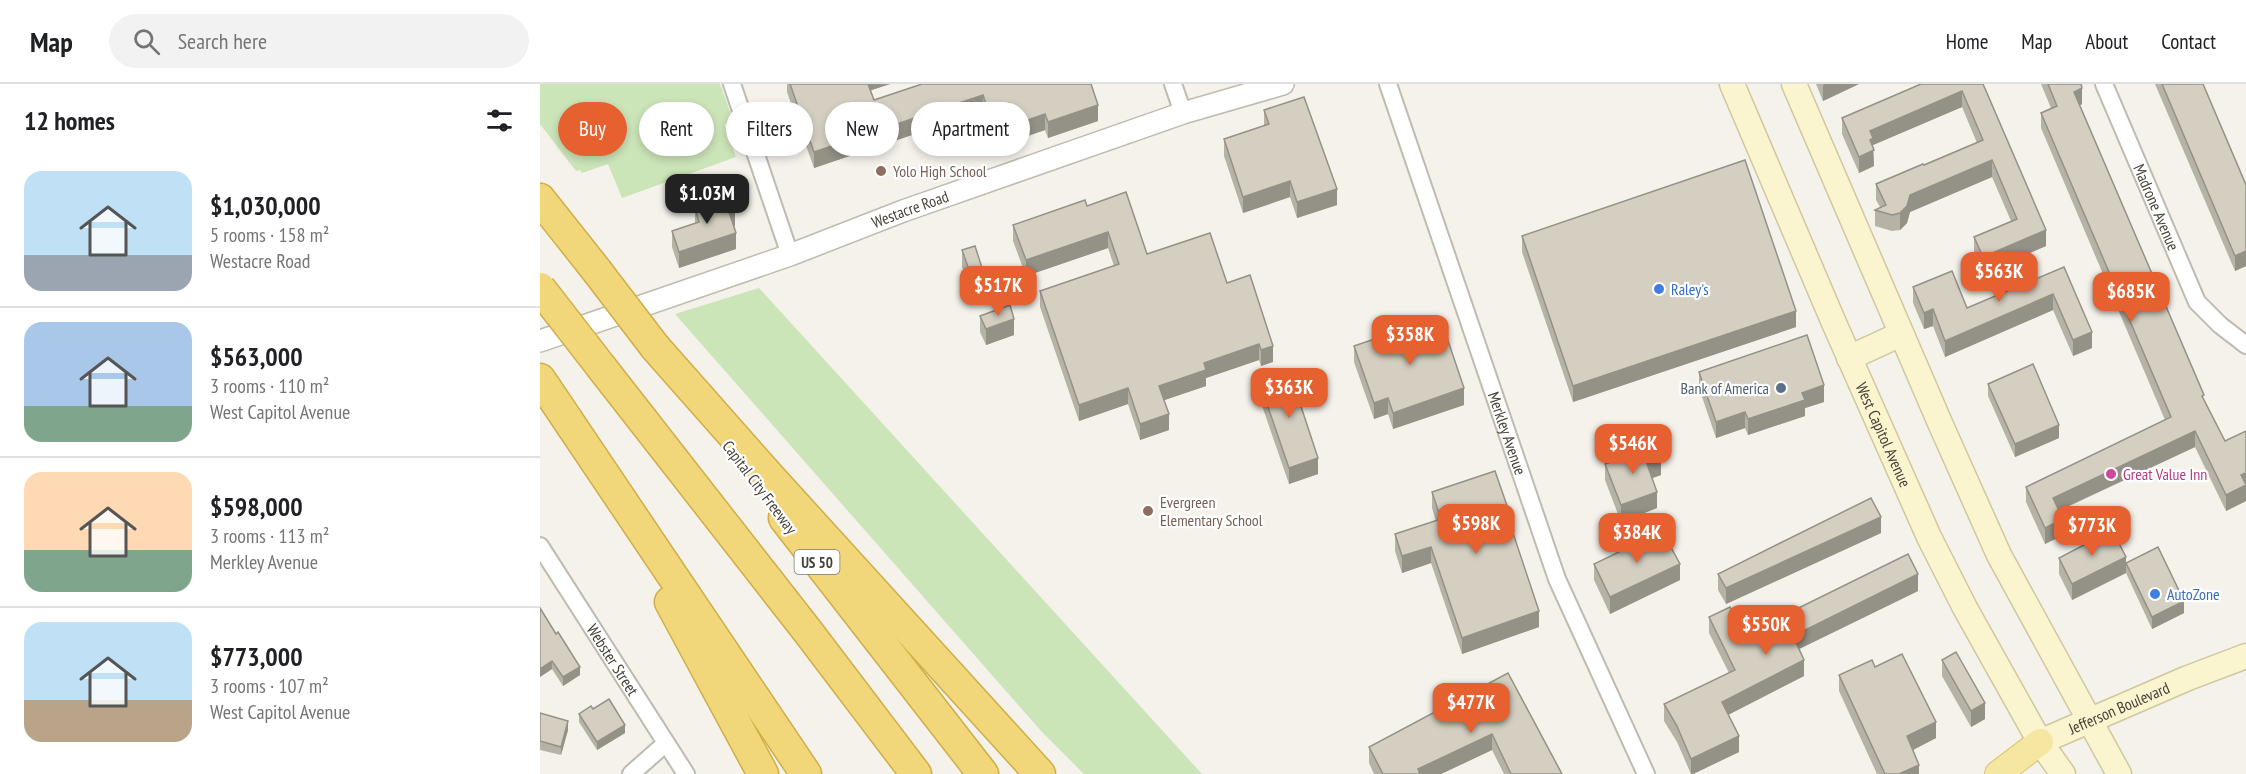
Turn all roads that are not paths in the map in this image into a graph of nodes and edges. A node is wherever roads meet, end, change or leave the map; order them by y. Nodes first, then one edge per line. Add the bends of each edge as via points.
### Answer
1 (732, 84) edge
2 (1173, 84) edge
3 (1283, 84) edge
4 (1388, 84) edge
5 (1732, 84) edge
6 (1794, 84) edge
7 (2104, 84) edge
8 (1183, 113) junction
9 (540, 199) edge
10 (790, 255) junction
11 (540, 288) edge
12 (1901, 334) junction
13 (540, 341) edge
14 (2246, 345) edge
15 (655, 348) junction
16 (1849, 358) junction
17 (545, 386) edge
18 (605, 477) junction
19 (540, 546) edge
20 (2246, 656) edge
21 (2090, 720) junction
22 (2040, 742) junction
23 (666, 743) junction
24 (1037, 769) edge
25 (632, 774) edge
26 (686, 774) edge
27 (763, 774) edge
28 (806, 774) edge
29 (916, 774) edge
30 (983, 774) edge
31 (1646, 774) edge
32 (1998, 774) edge
33 (2063, 774) edge
34 (2120, 774) edge

1 - 10 street
2 - 8 street
3 - 8 street, Westacre Road
4 - 31 street, Merkley Avenue via 1557,579
5 - 16 main road, West Capitol Avenue
6 - 12 main road
7 - 14 street, Madrone Avenue via 2197,302
8 - 10 street, Westacre Road
9 - 15 highway, Capital City Freeway / US 50, bridge
10 - 13 street, Westacre Road
11 - 29 highway, US 50, bridge
12 - 16 main road
12 - 21 main road via 1999,555
15 - 24 highway
15 - 30 highway, Capital City Freeway / US 50
16 - 22 main road, West Capitol Avenue via 1933,545
17 - 18 highway
18 - 27 highway
18 - 28 highway
19 - 23 street, Webster Street
20 - 21 main road, Jefferson Boulevard
21 - 22 main road, Jefferson Boulevard
21 - 34 main road
22 - 32 main road, Jefferson Boulevard
22 - 33 main road, West Capitol Avenue
23 - 25 street
23 - 26 street, Webster Street

